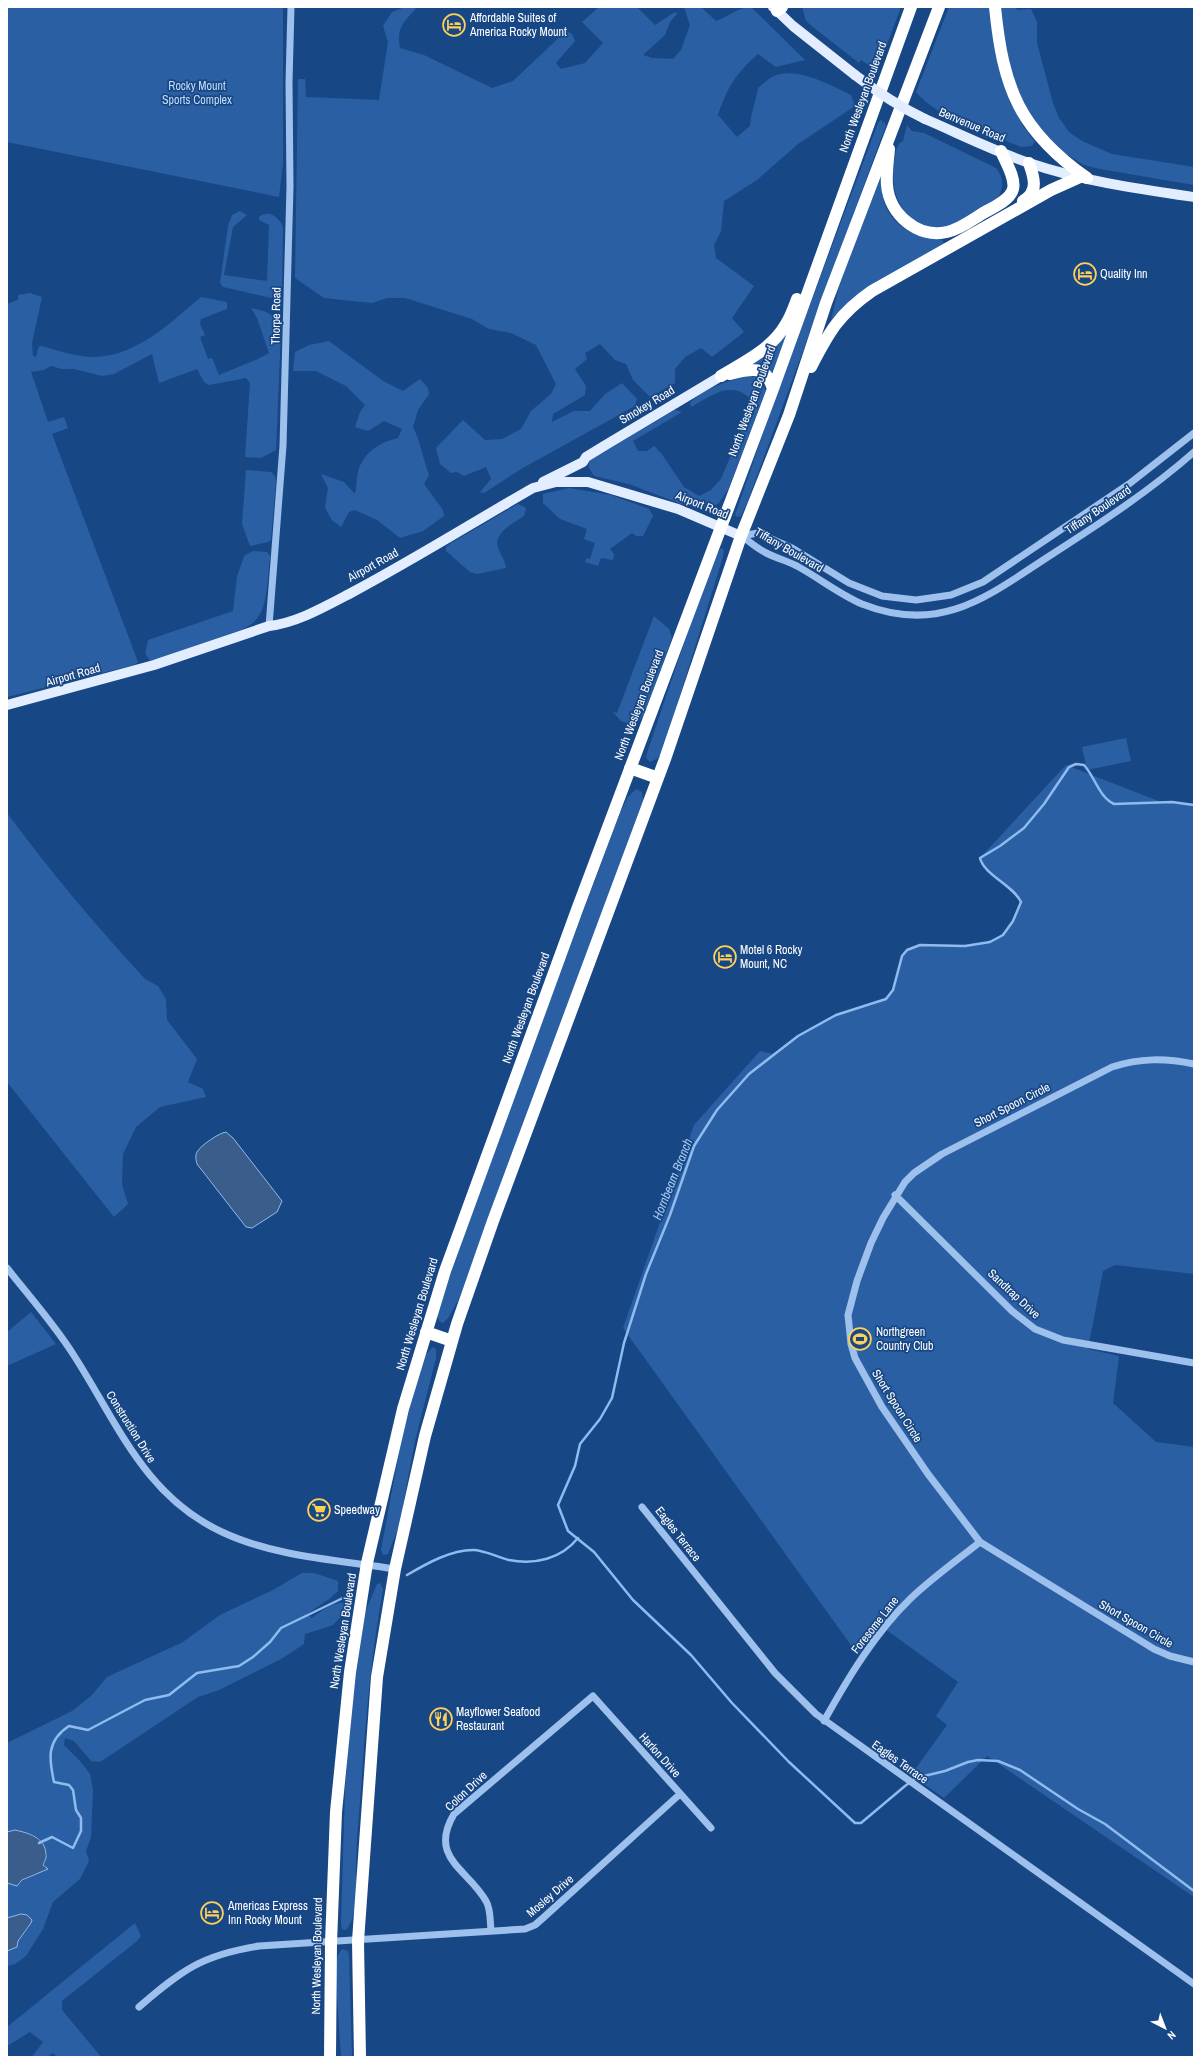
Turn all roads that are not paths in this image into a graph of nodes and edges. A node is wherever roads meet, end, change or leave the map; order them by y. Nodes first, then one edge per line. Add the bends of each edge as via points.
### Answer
1 (292, 7) edge
2 (939, 7) edge
3 (995, 7) edge
4 (777, 8) edge
5 (910, 9) edge
6 (890, 136) junction
7 (1001, 151) junction
8 (1029, 163) junction
9 (1083, 178) junction
10 (1194, 197) edge
11 (986, 227) junction
12 (828, 236) junction
13 (721, 376) junction
14 (773, 389) junction
15 (793, 402) junction
16 (1194, 433) edge
17 (1194, 452) edge
18 (533, 488) junction
19 (721, 526) junction
20 (742, 536) junction
21 (269, 626) junction
22 (7, 705) edge
23 (630, 768) junction
24 (658, 778) junction
25 (1194, 1064) edge
26 (895, 1196) junction
27 (7, 1268) edge
28 (426, 1332) junction
29 (452, 1341) junction
30 (1194, 1363) edge
31 (642, 1507) dead end
32 (980, 1542) junction
33 (367, 1564) junction
34 (395, 1569) junction
35 (1194, 1662) edge
36 (593, 1696) joint
37 (824, 1721) junction
38 (680, 1794) junction
39 (711, 1828) dead end
40 (491, 1931) junction
41 (358, 1941) junction
42 (330, 1942) junction
43 (1194, 1984) edge
44 (139, 2007) dead end
45 (330, 2057) edge
46 (360, 2057) edge

1 - 21 street, Thorpe Road via 283,446
2 - 6 highway
3 - 9 highway via 1004,68 1021,110 1051,151
4 - 7 main road, Benvenue Road, bridge via 874,90 925,119
5 - 12 highway, North Wesleyan Boulevard
6 - 7 highway via 887,186 890,199 906,223 929,232 956,229 1008,196 1013,189 1012,179
6 - 15 highway via 826,303
7 - 8 main road, Benvenue Road
8 - 9 main road, Benvenue Road
8 - 11 highway via 1035,183 1033,191 1027,199
9 - 10 main road, Benvenue Road
9 - 11 highway via 1051,190
11 - 15 highway via 890,280 856,302 828,334
12 - 13 highway via 786,324 769,345
12 - 14 highway, North Wesleyan Boulevard
13 - 14 highway via 750,369 759,371 765,374
13 - 18 main road, Smokey Road via 586,457 574,468 569,468
14 - 19 highway, North Wesleyan Boulevard
15 - 20 highway
16 - 20 street, Tiffany Boulevard via 1129,484 983,582 951,595 916,600 882,596 849,584 792,548 758,533
17 - 20 street, Tiffany Boulevard via 1147,489 1071,542 992,593 953,610 912,615 885,612 862,604 797,566 761,550
18 - 19 main road, Airport Road via 556,482 588,482 646,498
18 - 21 main road, Airport Road via 348,594 281,625
19 - 20 main road, Airport Road
19 - 23 highway, North Wesleyan Boulevard
20 - 24 highway
21 - 22 main road, Airport Road via 154,665
23 - 24 highway
23 - 28 highway, North Wesleyan Boulevard via 445,1271
24 - 29 highway via 493,1220
25 - 26 street, Short Spoon Circle via 1153,1058 1112,1067 942,1154 914,1173
26 - 30 street, Sandtrap Drive via 1012,1311 1035,1329 1063,1340
26 - 32 street, Short Spoon Circle via 871,1244 851,1299 848,1315 851,1344 863,1374 882,1407 928,1474
27 - 33 street, Construction Drive via 69,1348 140,1465 177,1503 221,1532 249,1542 280,1550
28 - 29 highway
28 - 33 highway, North Wesleyan Boulevard via 403,1409
29 - 34 highway via 424,1436
31 - 37 street, Eagles Terrace via 775,1673
32 - 35 street, Short Spoon Circle via 1154,1649
32 - 37 street, Foresome Lane via 910,1598 892,1618 842,1688
33 - 34 street, Construction Drive
33 - 42 highway, North Wesleyan Boulevard via 342,1739
34 - 41 highway via 377,1677
36 - 38 street, Harlon Drive
36 - 40 street, Colon Drive via 454,1814 449,1822 446,1840 450,1857 486,1901
37 - 43 street, Eagles Terrace
38 - 39 street, Harlon Drive
38 - 40 street, Mosley Drive via 535,1925 525,1929
40 - 41 street, Mosley Drive
41 - 42 street, Mosley Drive
41 - 46 highway
42 - 44 street, Mosley Drive via 259,1946 233,1950 212,1957 180,1973
42 - 45 highway, North Wesleyan Boulevard

